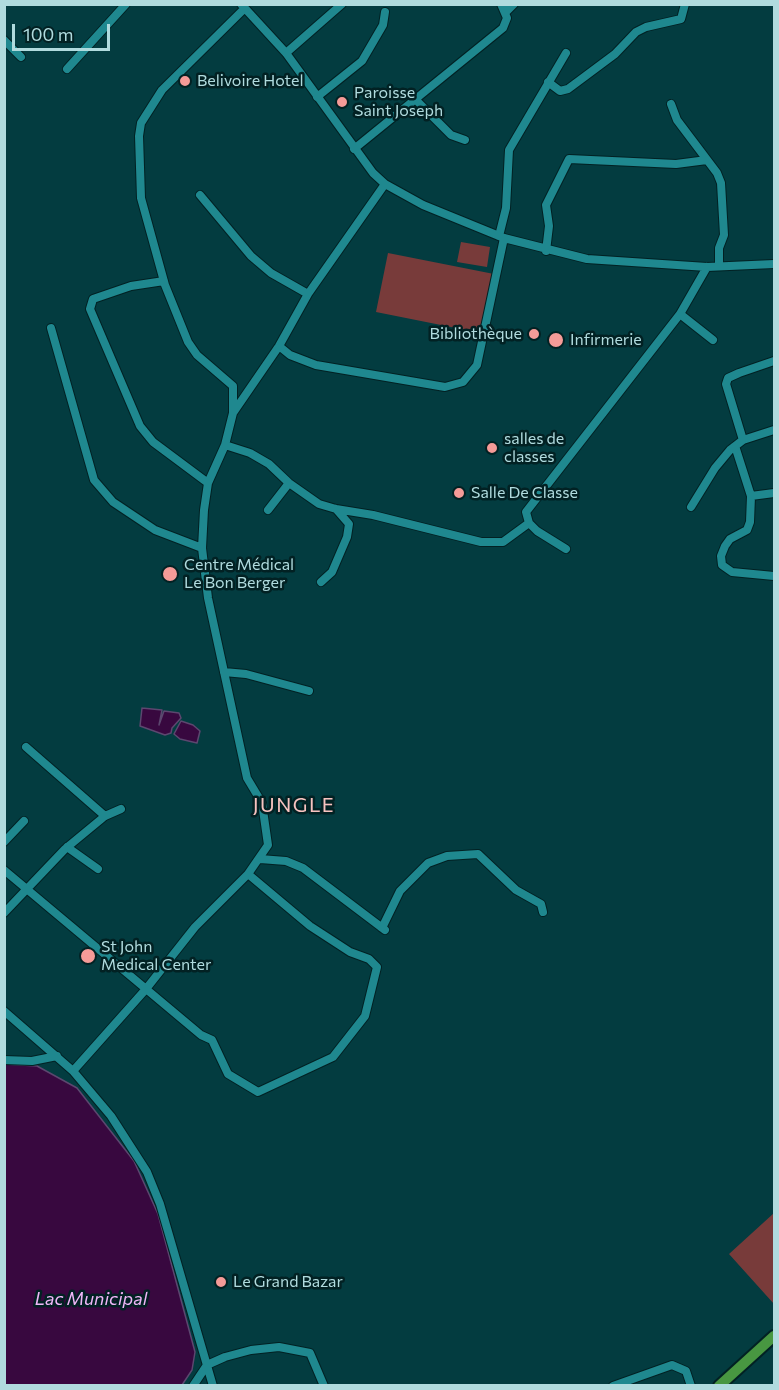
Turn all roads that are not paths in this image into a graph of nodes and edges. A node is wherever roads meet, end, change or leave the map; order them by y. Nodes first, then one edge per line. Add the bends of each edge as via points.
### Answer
1 (126, 4) edge
2 (342, 4) edge
3 (514, 4) edge
4 (685, 4) edge
5 (243, 6) edge
6 (503, 8) edge
7 (385, 12) dead end
8 (4, 40) edge
9 (286, 53) junction
10 (566, 53) dead end
11 (21, 57) dead end
12 (67, 69) dead end
13 (548, 82) junction
14 (317, 97) junction
15 (416, 100) junction
16 (671, 104) dead end
17 (465, 140) dead end
18 (354, 149) junction
19 (707, 160) junction
20 (385, 184) junction
21 (200, 195) dead end
22 (502, 237) junction
23 (546, 251) junction
24 (774, 264) edge
25 (719, 266) junction
26 (707, 267) junction
27 (164, 281) junction
28 (308, 294) junction
29 (680, 314) junction
30 (51, 328) dead end
31 (713, 340) dead end
32 (279, 346) junction
33 (774, 361) edge
34 (233, 413) junction
35 (774, 430) edge
36 (743, 440) junction
37 (225, 445) junction
38 (735, 446) junction
39 (208, 483) junction
40 (289, 483) junction
41 (774, 493) edge
42 (751, 496) junction
43 (691, 507) dead end
44 (336, 509) junction
45 (268, 510) dead end
46 (529, 523) junction
47 (202, 548) junction
48 (566, 549) dead end
49 (774, 576) edge
50 (321, 582) dead end
51 (224, 672) junction
52 (309, 691) dead end
53 (26, 747) dead end
54 (121, 809) dead end
55 (105, 816) junction
56 (24, 821) dead end
57 (4, 842) edge
58 (67, 847) junction
59 (260, 859) junction
60 (98, 869) dead end
61 (4, 870) edge
62 (248, 874) junction
63 (26, 889) junction
64 (543, 912) dead end
65 (4, 913) edge
66 (146, 989) junction
67 (4, 1011) edge
68 (57, 1056) junction
69 (4, 1060) edge
70 (73, 1071) junction
71 (774, 1336) edge
72 (207, 1365) junction
73 (193, 1386) edge
74 (213, 1386) edge
75 (324, 1386) edge
76 (613, 1386) edge
77 (691, 1386) edge
78 (719, 1386) edge

1 - 12 street
2 - 9 street
3 - 6 street
4 - 13 street via 681,19 636,32 615,54 568,89 560,91
5 - 9 street
5 - 27 street via 162,90 141,123 141,198
6 - 15 street via 507,18 503,28
7 - 14 street via 383,25 366,57
8 - 11 street
9 - 14 street
10 - 13 street
13 - 22 street via 509,150
14 - 18 street
15 - 17 street via 451,135
15 - 18 street
16 - 19 street via 677,120
18 - 20 street
19 - 23 street via 676,164 569,159 546,205
19 - 25 street via 723,191 724,235
20 - 22 street via 430,209
20 - 28 street
21 - 28 street via 250,256
22 - 23 street
22 - 32 street via 477,365 463,382 445,387 316,364 290,355
23 - 26 street via 595,260
24 - 25 street
25 - 26 street
26 - 29 street
27 - 34 street via 188,342 197,355 233,386
27 - 39 street via 93,298 90,309 140,426 153,442
28 - 32 street
29 - 31 street
29 - 46 street via 526,512
30 - 47 street via 94,480 113,501 155,530
32 - 34 street
33 - 36 street via 728,378 726,384
34 - 37 street
35 - 36 street
36 - 38 street
37 - 39 street
37 - 40 street via 260,459
38 - 42 street
38 - 43 street via 715,468
39 - 47 street
40 - 44 street via 319,504
40 - 45 street
41 - 42 street
42 - 49 street via 749,527 725,546 722,565 732,572
44 - 46 street via 481,542 503,542
44 - 50 street via 349,524 347,537 332,572
46 - 48 street
47 - 51 street
51 - 52 street
51 - 59 street via 247,778 262,803 268,845
53 - 55 street
54 - 55 street
55 - 58 street
56 - 57 street
58 - 60 street
58 - 63 street
59 - 62 street
59 - 64 street via 286,861 303,868 383,929 400,891 428,863 457,855 478,854 516,890 542,904
61 - 63 street
62 - 66 street via 195,927
62 - 66 street via 310,926 377,967 364,1016 333,1057 258,1092 228,1074 212,1041
63 - 65 street
63 - 66 street
66 - 70 street
67 - 68 street
68 - 69 street via 32,1061
68 - 70 street
70 - 72 street via 111,1116 153,1184
71 - 78 highway
72 - 73 street
72 - 74 street
72 - 75 street via 251,1350 279,1347 304,1351 314,1358
76 - 77 street via 672,1365 686,1371

